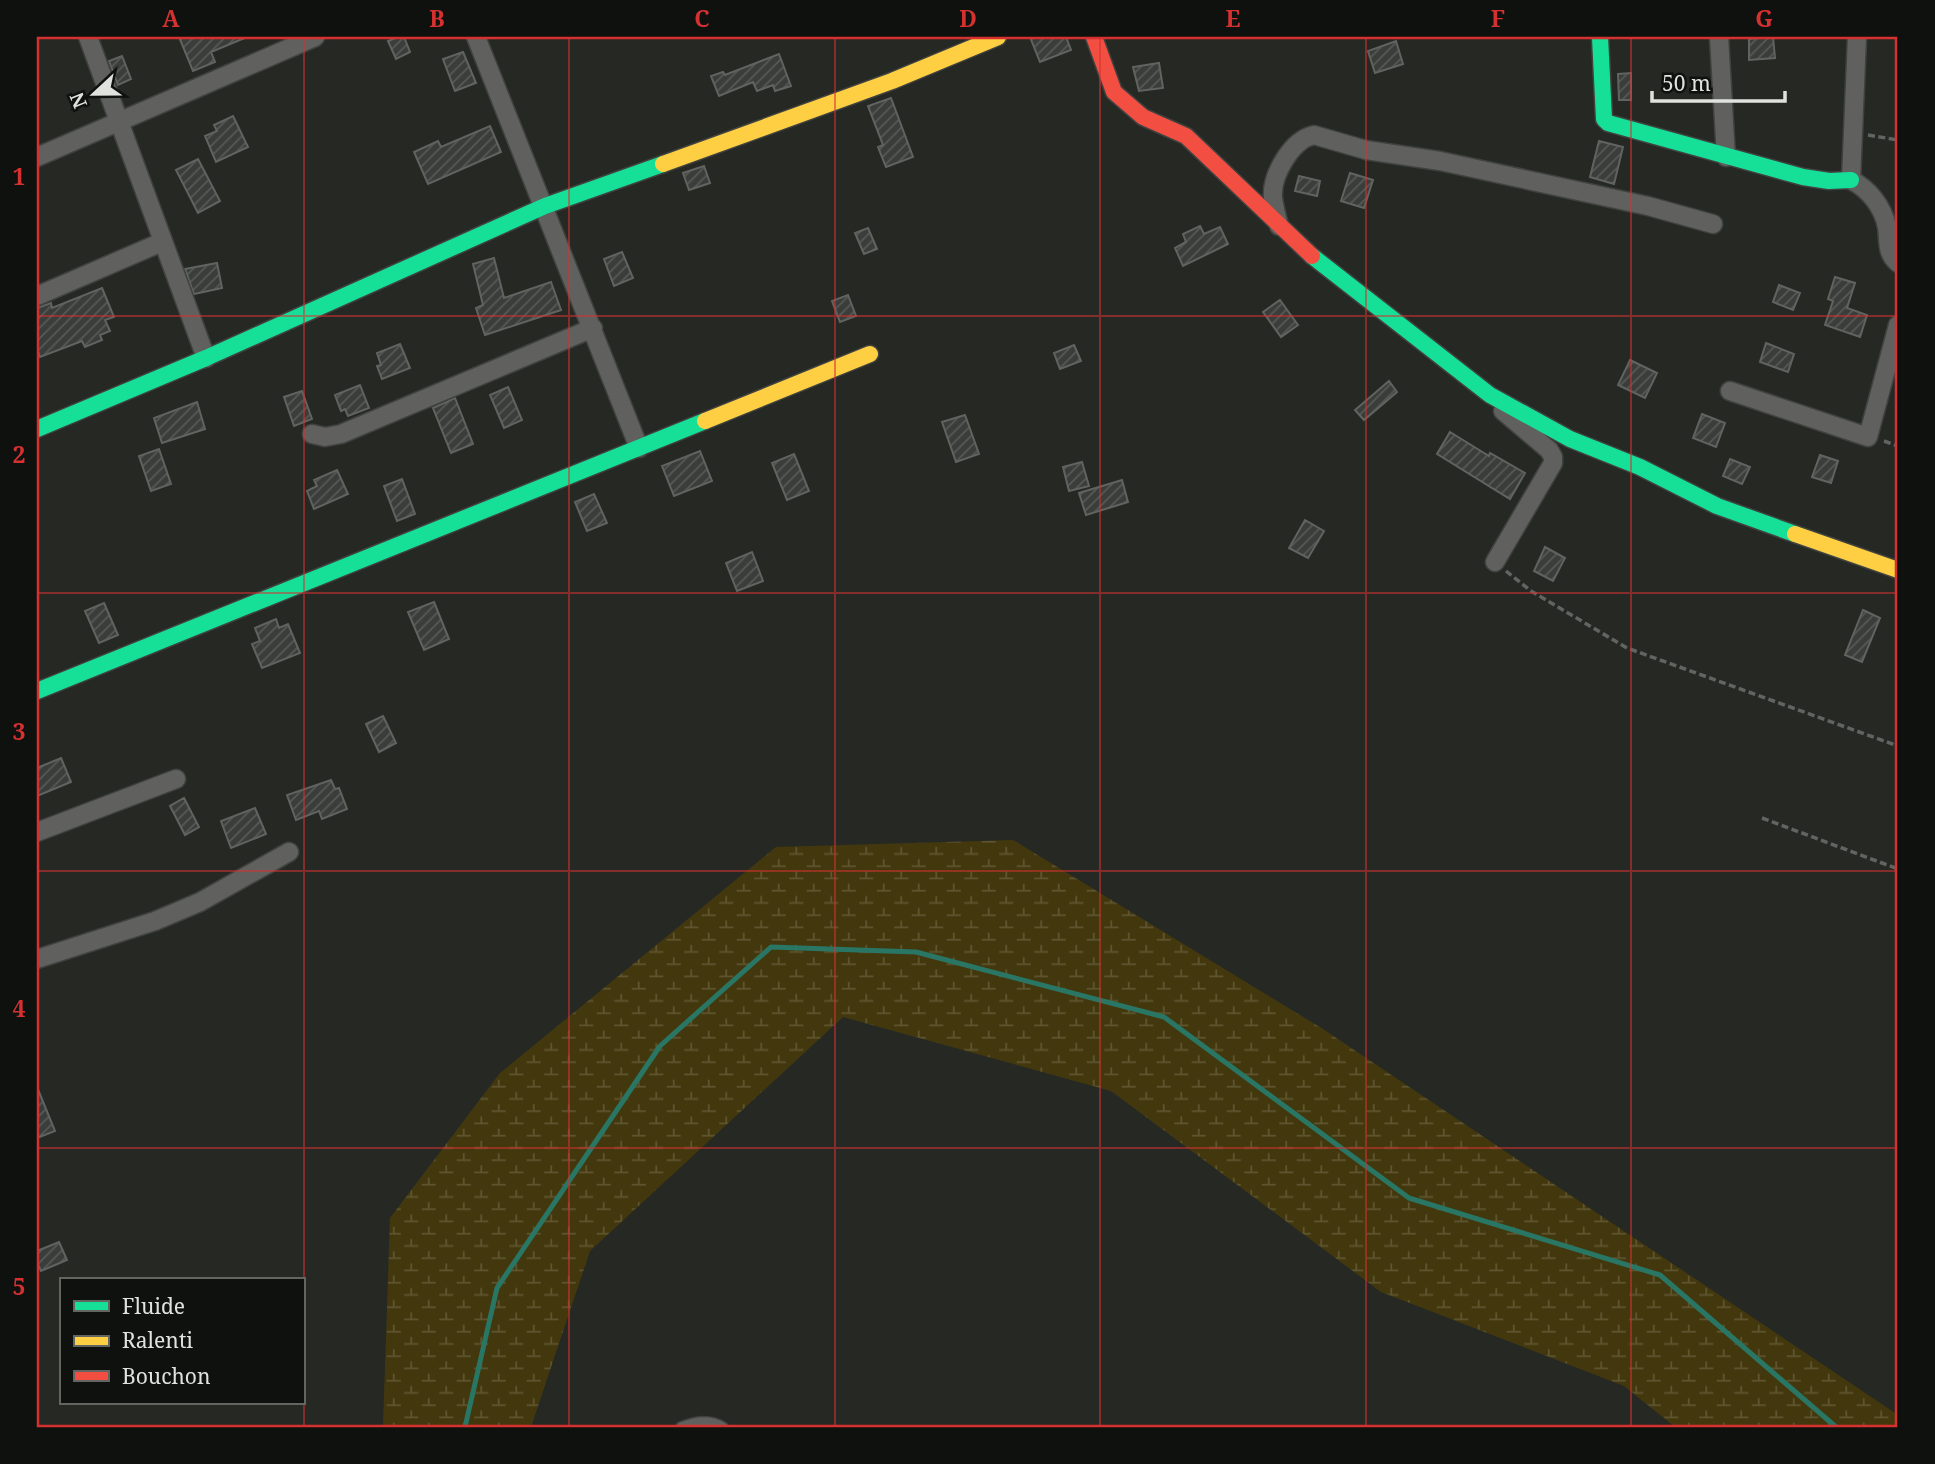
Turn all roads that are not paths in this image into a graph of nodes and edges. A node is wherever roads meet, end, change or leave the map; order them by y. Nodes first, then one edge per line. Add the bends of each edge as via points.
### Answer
1 (88, 37) edge
2 (315, 37) edge
3 (476, 37) edge
4 (998, 37) edge
5 (1094, 37) edge
6 (1600, 37) edge
7 (1718, 37) edge
8 (1857, 37) edge
9 (119, 122) junction
10 (37, 157) edge
11 (1726, 157) junction
12 (1851, 180) junction
13 (545, 206) junction
14 (1713, 224) dead end
15 (1279, 226) junction
16 (162, 242) junction
17 (1898, 262) edge
18 (37, 296) edge
19 (1898, 325) edge
20 (593, 328) junction
21 (870, 354) dead end
22 (206, 358) junction
23 (1730, 391) dead end
24 (1490, 394) junction
25 (37, 429) edge
26 (312, 434) dead end
27 (639, 448) junction
28 (1495, 562) road end
29 (1898, 570) edge
30 (37, 691) edge
31 (176, 779) dead end
32 (37, 832) edge
33 (289, 852) dead end
34 (37, 959) edge
35 (681, 1427) edge
36 (723, 1427) edge

1 - 9 street
2 - 9 street
3 - 13 street
4 - 13 street via 892,81
5 - 15 street via 1114,92 1143,117 1186,136
6 - 11 street via 1604,119 1608,123
7 - 11 street
8 - 12 street
9 - 10 street
9 - 16 street
11 - 12 street via 1803,177
12 - 17 street via 1862,185 1881,208 1889,252
13 - 20 street
13 - 22 street
14 - 15 street via 1314,135 1298,144 1280,169 1273,198
15 - 24 street
16 - 18 street
16 - 22 street
19 - 23 street via 1868,437
20 - 26 street via 341,434
20 - 27 street
21 - 27 street
22 - 25 street
24 - 28 street via 1553,457
24 - 29 street via 1570,439 1640,467 1717,506
27 - 30 street
31 - 32 street
33 - 34 street via 200,902
35 - 36 lane via 697,1422

